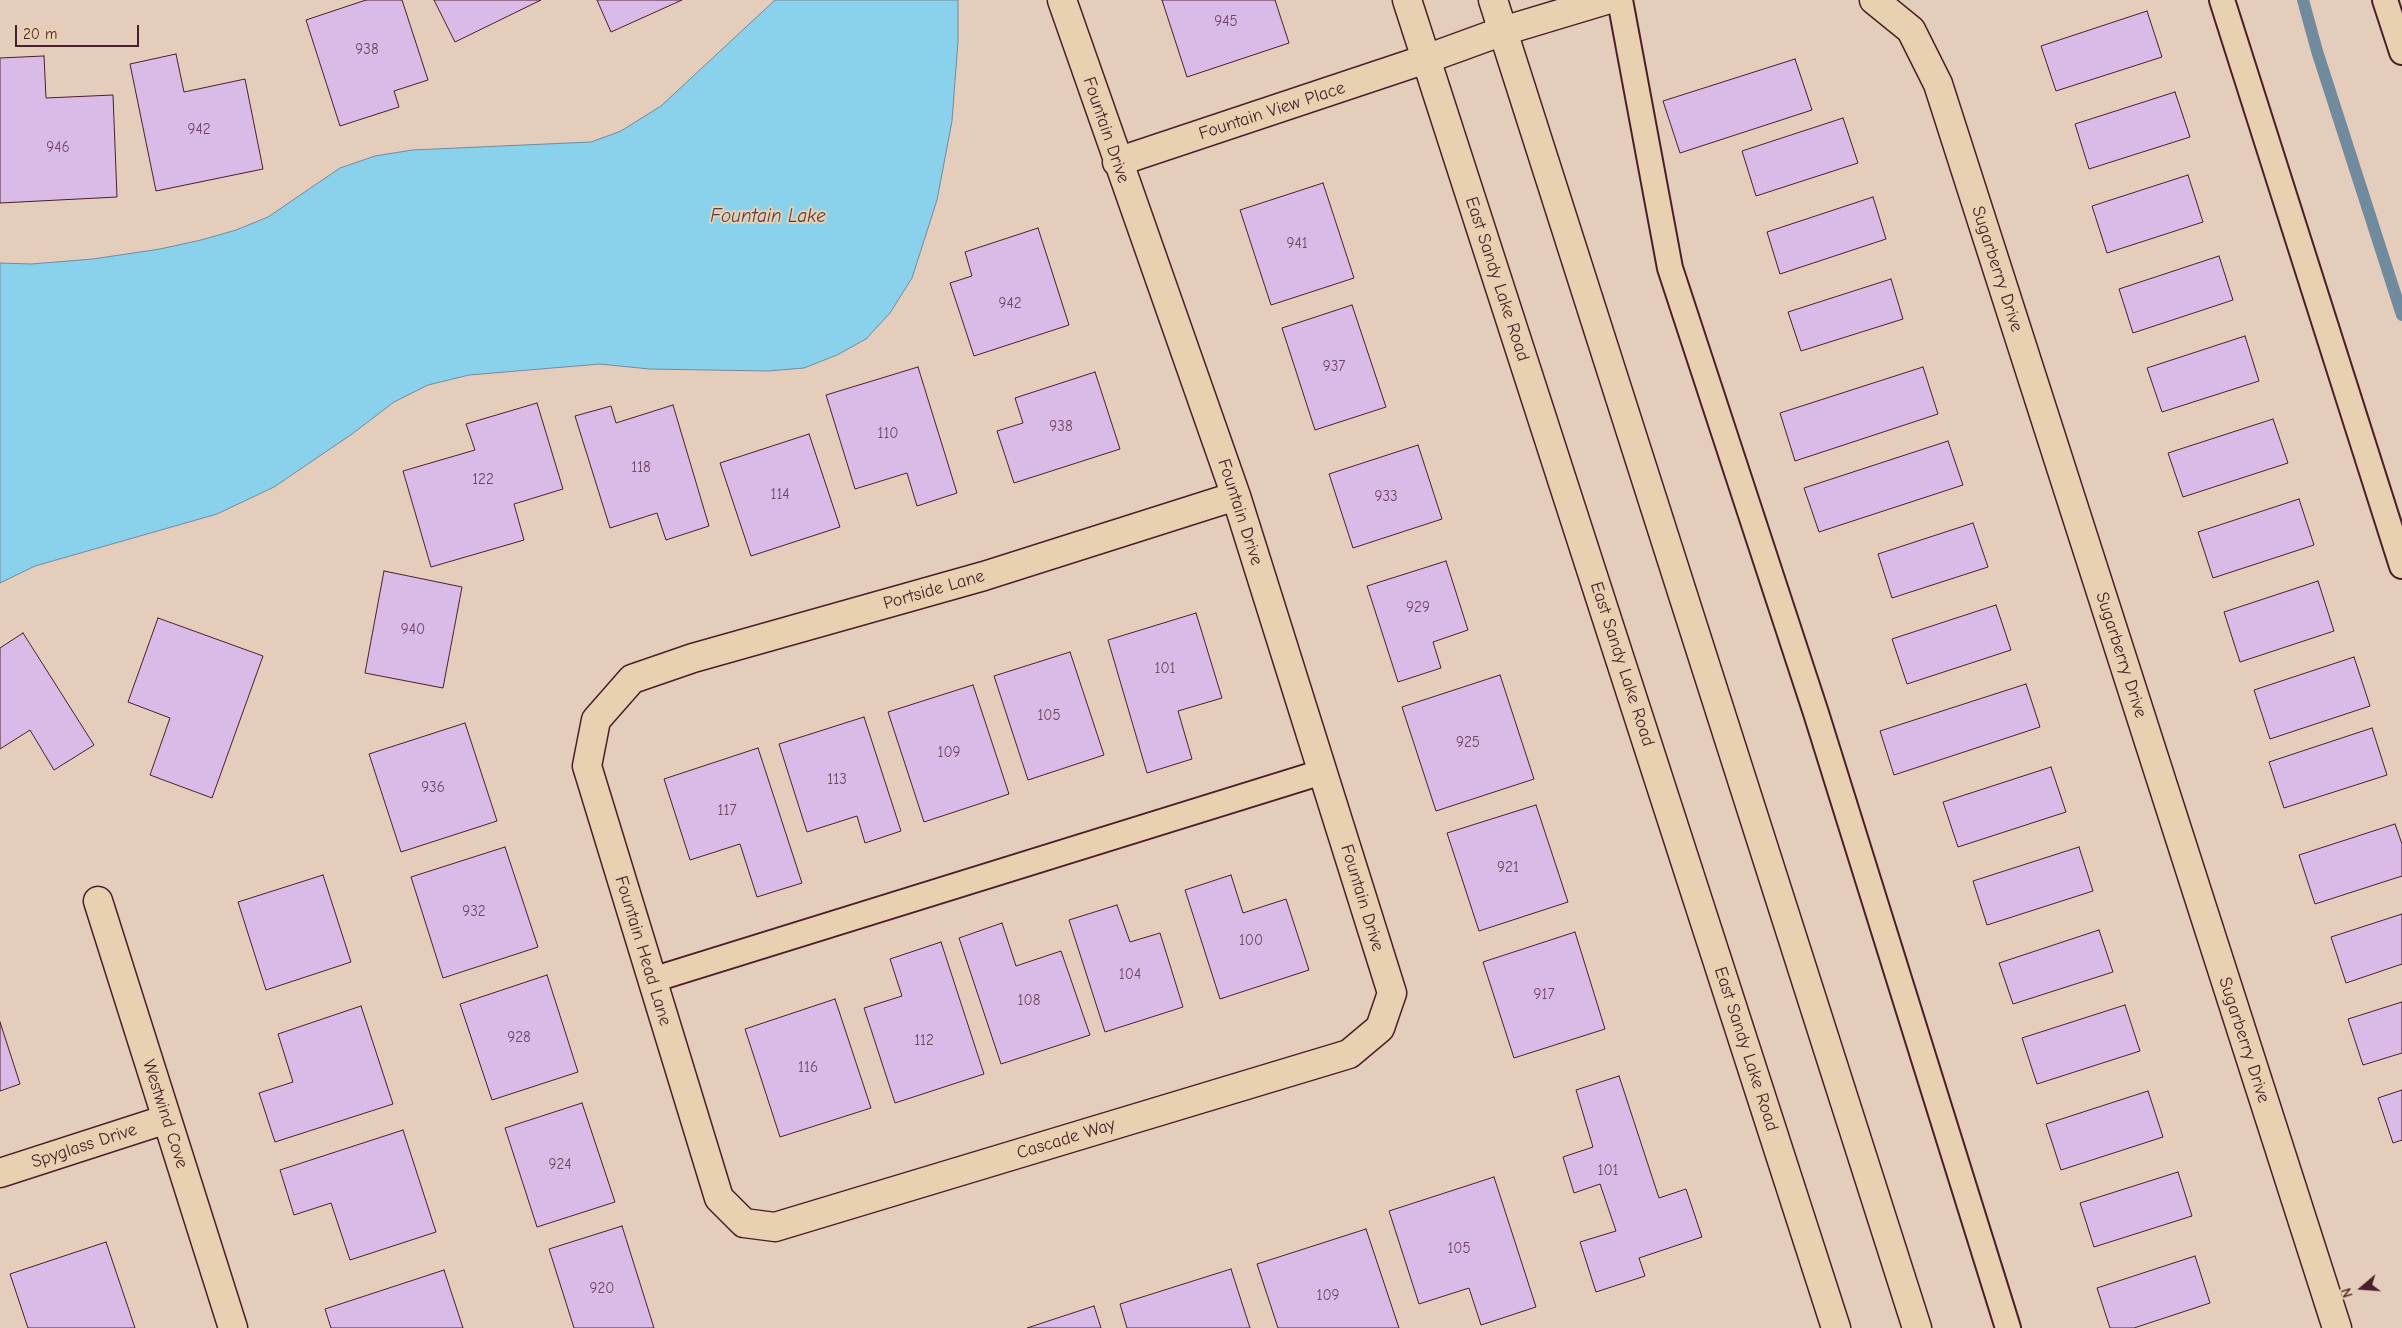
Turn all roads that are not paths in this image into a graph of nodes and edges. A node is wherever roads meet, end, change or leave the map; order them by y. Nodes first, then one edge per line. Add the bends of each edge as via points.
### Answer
1 (1062, 0) edge
2 (1407, 0) edge
3 (1493, 0) edge
4 (1606, 0) edge
5 (1620, 0) edge
6 (1874, 0) edge
7 (2222, 0) edge
8 (2385, 0) edge
9 (1503, 31) junction
10 (2402, 52) edge
11 (1426, 59) junction
12 (1117, 162) junction
13 (1236, 496) junction
14 (2402, 566) edge
15 (632, 679) joint
16 (1322, 772) junction
17 (98, 901) dead end
18 (652, 980) junction
19 (1380, 1028) joint
20 (167, 1120) junction
21 (0, 1173) edge
22 (744, 1223) joint
23 (233, 1328) edge
24 (1836, 1328) edge
25 (1917, 1328) edge
26 (2008, 1328) edge
27 (2337, 1328) edge

1 - 12 street, Fountain Drive
2 - 11 street, East Sandy Lake Road
3 - 9 street
4 - 9 street
5 - 26 lane via 1670,268 1816,713
6 - 27 street, Sugarberry Drive via 1911,30 1938,84
7 - 14 lane
8 - 10 lane
9 - 11 street
9 - 25 street
11 - 12 street, Fountain View Place
11 - 24 street, East Sandy Lake Road
12 - 13 street, Fountain Drive
13 - 15 street, Portside Lane via 984,576 693,658
13 - 16 street, Fountain Drive
15 - 18 street, Fountain Head Lane via 596,720 587,766
16 - 18 lane
16 - 19 street, Fountain Drive via 1392,993
17 - 20 street, Westwind Cove
18 - 22 street, Fountain Head Lane via 719,1198
19 - 22 street, Cascade Way via 1349,1054 775,1227
20 - 21 street, Spyglass Drive
20 - 23 street, Westwind Cove

